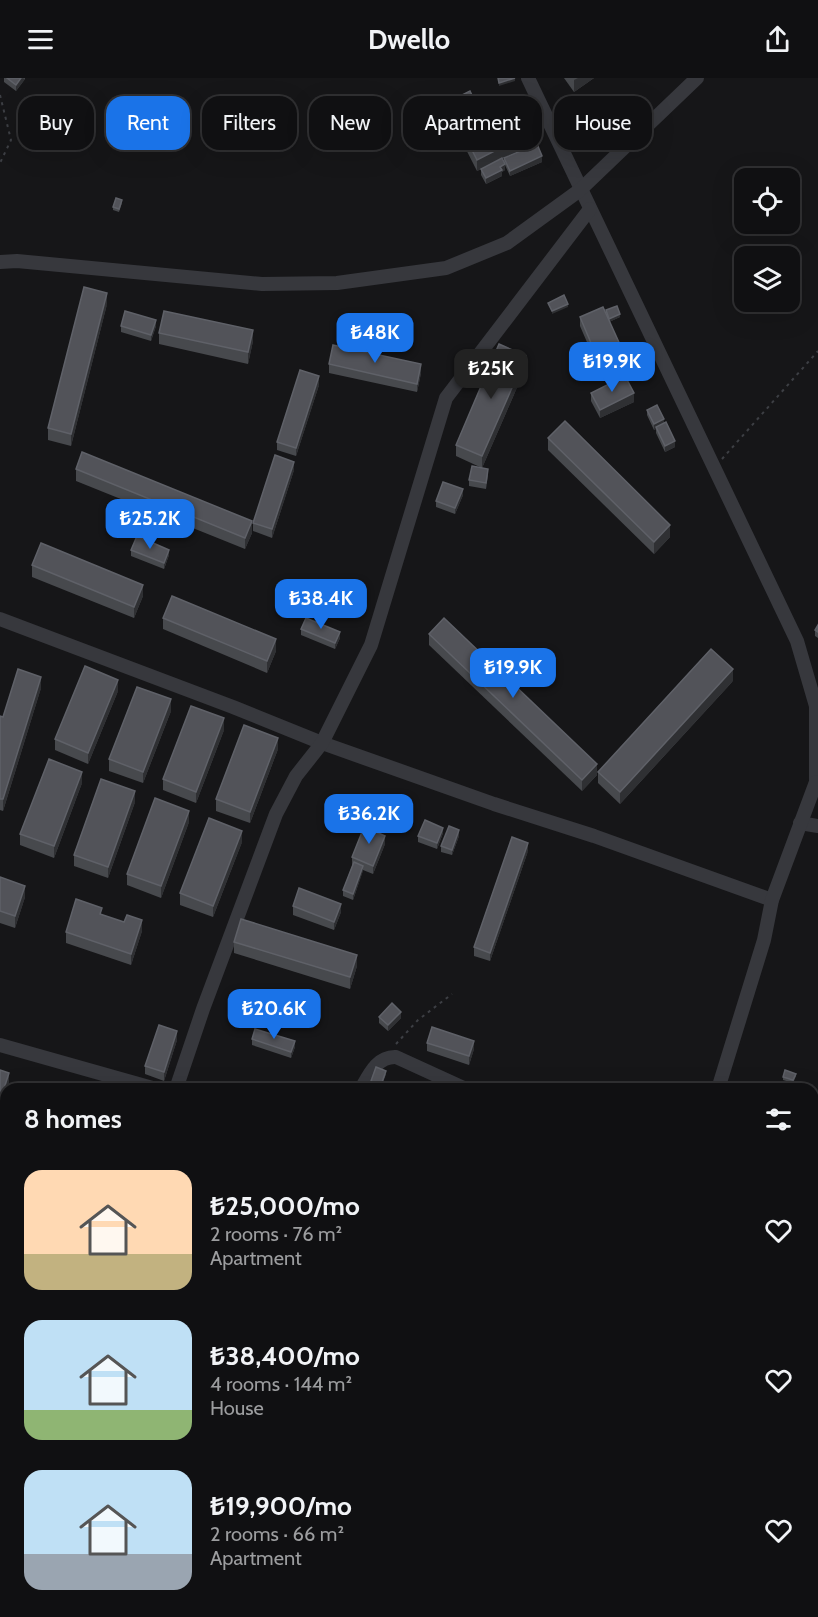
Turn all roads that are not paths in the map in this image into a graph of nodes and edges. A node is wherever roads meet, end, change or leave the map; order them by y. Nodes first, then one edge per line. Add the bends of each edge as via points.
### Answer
1 (528, 78) edge
2 (697, 78) edge
3 (580, 190) junction
4 (590, 209) junction
5 (0, 262) edge
6 (0, 620) edge
7 (322, 743) junction
8 (817, 783) edge
9 (800, 824) junction
10 (818, 826) edge
11 (772, 900) junction
12 (0, 1045) edge
13 (135, 1083) edge
14 (178, 1083) edge
15 (365, 1083) edge
16 (453, 1083) edge
17 (720, 1083) edge

1 - 3 street
2 - 3 street
3 - 4 street
3 - 5 street via 507,243 446,268 337,283 262,284
4 - 7 street via 446,398 371,645
4 - 8 street via 796,641 816,706
6 - 7 street
7 - 11 street
7 - 14 street via 296,776 276,814
8 - 9 street
9 - 10 street
9 - 11 street
11 - 17 street via 765,940
12 - 13 street
15 - 16 street via 387,1056

